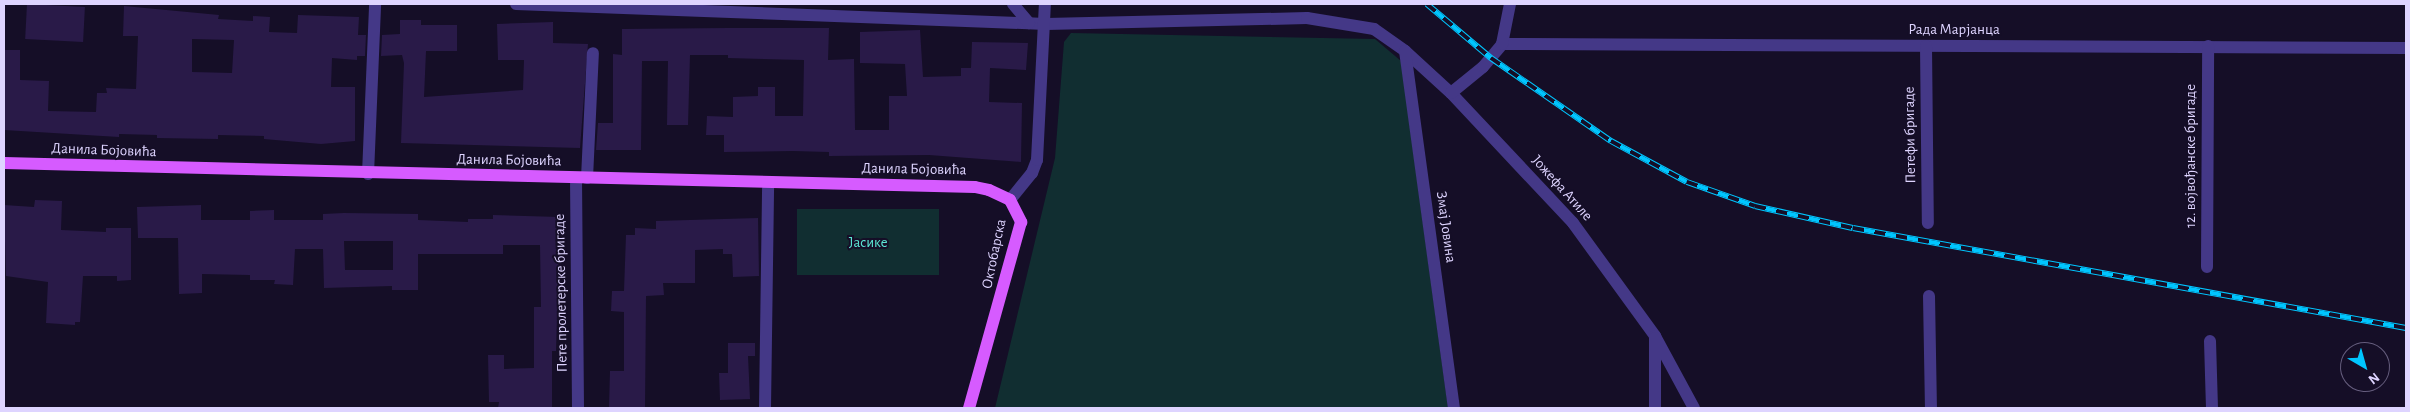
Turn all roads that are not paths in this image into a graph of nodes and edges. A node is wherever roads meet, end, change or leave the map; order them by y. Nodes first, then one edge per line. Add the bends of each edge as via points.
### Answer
1 (375, 4) edge
2 (516, 4) edge
3 (590, 4) edge
4 (1013, 4) edge
5 (1045, 4) edge
6 (1510, 4) edge
7 (1029, 23) junction
8 (1046, 24) junction
9 (1502, 44) junction
10 (1926, 46) junction
11 (2208, 46) junction
12 (2406, 48) edge
13 (1405, 51) junction
14 (593, 54) dead end
15 (1451, 93) junction
16 (4, 163) edge
17 (368, 174) junction
18 (582, 178) junction
19 (768, 182) junction
20 (1010, 200) junction
21 (1928, 223) dead end
22 (2207, 267) dead end
23 (1929, 296) dead end
24 (1655, 336) junction
25 (2210, 341) dead end
26 (578, 408) edge
27 (765, 408) edge
28 (969, 408) edge
29 (1454, 408) edge
30 (1655, 408) edge
31 (1694, 408) edge
32 (1930, 408) edge
33 (2212, 408) edge

1 - 17 street
2 - 3 street
3 - 7 street
4 - 7 street
5 - 8 street, Октобарска
6 - 9 street
7 - 8 street
8 - 13 street, Јожефа Атиле via 1307,18 1374,29
8 - 20 street, Октобарска via 1037,160 1032,173
9 - 10 street, Рада Марјанца
9 - 15 street via 1484,67
10 - 11 street, Рада Марјанца
10 - 21 street, Петефи бригаде
11 - 12 street, Рада Марјанца
11 - 22 street, 12. војвођанске бригаде
13 - 15 street, Јожефа Атиле
13 - 29 street, Змај Јовина
14 - 18 street, Пете пролетерске бригаде
15 - 24 street, Јожефа Атиле via 1574,223
16 - 17 main road, Данила Бојовића
17 - 18 main road, Данила Бојовића
18 - 19 main road, Данила Бојовића
18 - 26 street, Пете пролетерске бригаде
19 - 20 main road, Данила Бојовића via 975,187 1001,193
19 - 27 street
20 - 28 main road, Октобарска via 1019,215 1019,229
23 - 32 street
24 - 30 street
24 - 31 street, Јожефа Атиле
25 - 33 street

